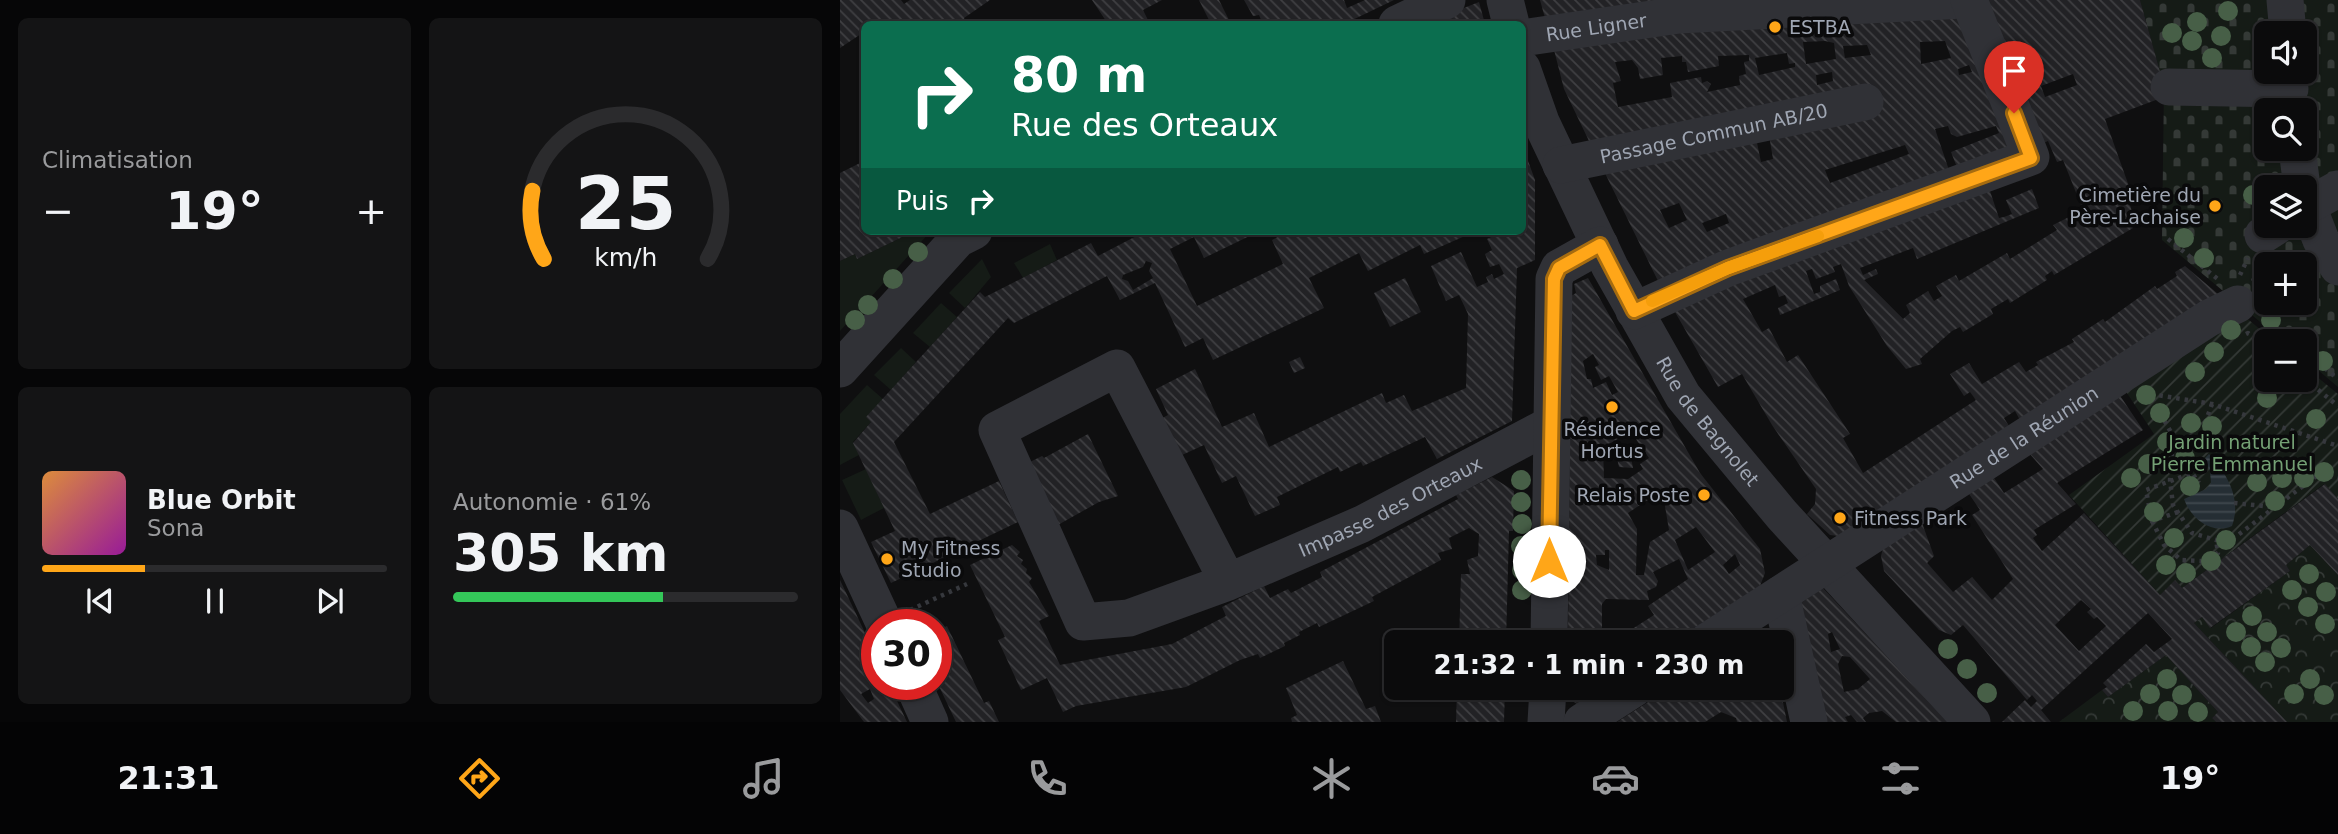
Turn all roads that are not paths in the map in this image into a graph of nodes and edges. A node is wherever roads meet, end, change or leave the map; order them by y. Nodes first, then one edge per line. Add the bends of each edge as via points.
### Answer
1 (1447, 0) edge
2 (1505, 0) edge
3 (1963, 0) edge
4 (1969, 0) edge
5 (2285, 0) edge
6 (1403, 21) edge
7 (1510, 21) edge
8 (2287, 21) edge
9 (1526, 37) edge
10 (1526, 79) edge
11 (2169, 87) dead end
12 (2290, 90) edge
13 (1865, 102) dead end
14 (1561, 164) junction
15 (966, 235) edge
16 (2317, 236) edge
17 (1600, 245) junction
18 (2338, 267) edge
19 (1634, 311) junction
20 (2243, 318) road end
21 (840, 369) edge
22 (1550, 425) junction
23 (840, 528) edge
24 (1827, 563) junction
25 (1228, 582) junction
26 (1782, 594) junction
27 (878, 609) edge
28 (1549, 630) edge
29 (1725, 630) edge
30 (920, 700) edge
31 (1547, 700) edge
32 (1616, 700) edge
33 (930, 722) edge
34 (1546, 722) edge
35 (1582, 722) edge
36 (1809, 722) edge
37 (1972, 722) edge

1 - 6 street
2 - 7 street
3 - 9 street, Rue Ligner via 1679,15
4 - 19 street via 2031,158 1728,268
5 - 8 street
10 - 14 street, Rue de Bagnolet
11 - 12 street
13 - 14 street, Passage Commun AB/20
14 - 17 street, Rue de Bagnolet
15 - 21 street
16 - 18 street
17 - 19 street, Rue de Bagnolet
17 - 22 street via 1559,268 1554,279
19 - 24 street, Rue de Bagnolet via 1683,396
20 - 24 street, Rue de la Réunion via 2209,318
22 - 25 street, Impasse des Orteaux via 1362,524
22 - 28 street
23 - 27 street
24 - 26 street, Rue de la Réunion
24 - 37 street, Rue de Bagnolet
25 - 25 street, Impasse des Orteaux via 1117,368 996,430 1083,622 1129,618
26 - 29 street, Rue de la Réunion
26 - 36 street
30 - 33 street
31 - 34 street
32 - 35 street

